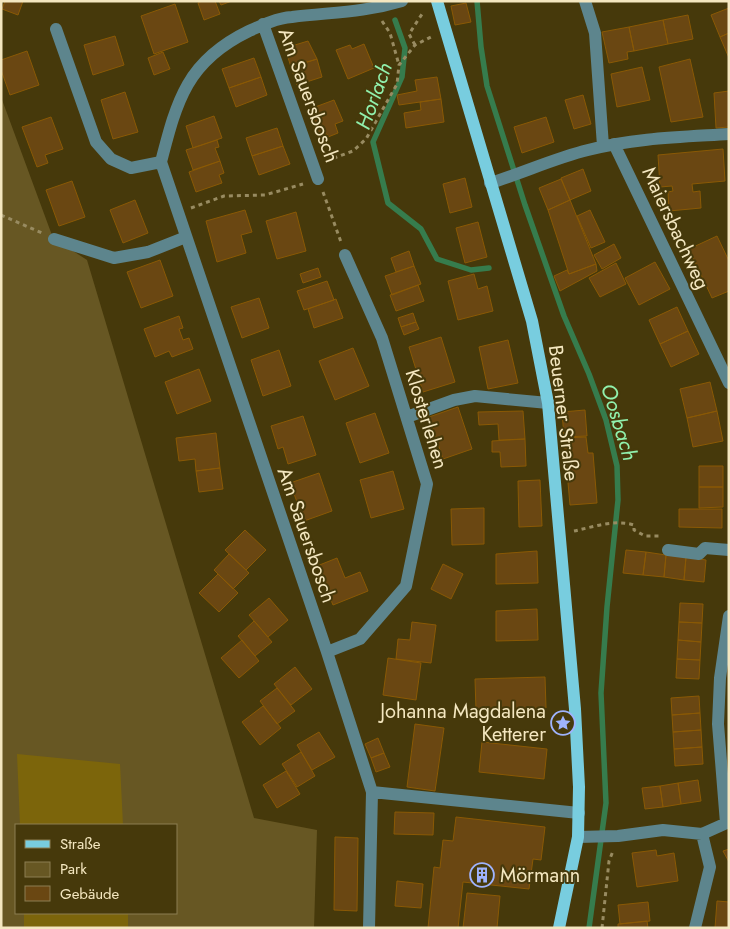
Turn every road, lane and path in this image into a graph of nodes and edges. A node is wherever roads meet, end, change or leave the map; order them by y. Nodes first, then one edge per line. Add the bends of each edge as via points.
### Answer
1 (402, 1) edge
2 (437, 1) edge
3 (585, 1) edge
4 (426, 8) dead end
5 (374, 9) junction
6 (264, 24) junction
7 (56, 29) dead end
8 (399, 65) junction
9 (729, 134) edge
10 (609, 145) junction
11 (161, 162) junction
12 (314, 165) junction
13 (318, 179) junction
14 (490, 182) junction
15 (178, 212) junction
16 (1, 215) edge
17 (186, 237) junction
18 (54, 238) joint
19 (345, 255) joint
20 (729, 384) edge
21 (548, 403) junction
22 (407, 417) junction
23 (629, 524) dead end
24 (559, 534) junction
25 (668, 550) dead end
26 (729, 550) edge
27 (729, 616) edge
28 (327, 652) junction
29 (372, 792) junction
30 (579, 813) junction
31 (727, 822) edge
32 (702, 834) junction
33 (616, 836) junction
34 (578, 837) junction
35 (369, 928) edge
36 (559, 928) edge
37 (602, 928) edge
38 (695, 928) edge

1 - 5 street, Am Sauersbosch
2 - 14 main road, Beuerner Straße
3 - 10 street via 595,33
4 - 8 path via 409,34 415,45
5 - 6 street, Am Sauersbosch via 291,17
5 - 8 path via 390,33
6 - 11 street, Am Sauersbosch via 226,42 197,68 174,113
6 - 12 street, Am Sauersbosch
7 - 11 street via 96,142 111,159 131,168
8 - 12 path via 397,84 366,139 353,151
9 - 10 street via 656,138
10 - 14 street
10 - 20 street, Maiersbachweg
11 - 15 street, Am Sauersbosch
12 - 13 street, Am Sauersbosch
13 - 15 path via 265,195 224,196
13 - 19 path
14 - 21 main road, Beuerner Straße via 532,321
15 - 17 street, Am Sauersbosch
16 - 18 path
17 - 18 street via 148,252 114,258
17 - 28 street, Am Sauersbosch
19 - 22 street, Klosterlehen via 382,338
21 - 22 street via 475,396
21 - 24 main road, Beuerner Straße
22 - 28 street, Klosterlehen via 427,484 406,586 360,639
23 - 24 path via 603,524
24 - 30 main road, Beuerner Straße
25 - 26 street via 699,554 705,548
27 - 31 street via 720,678 718,724
28 - 29 street, Am Sauersbosch
29 - 30 street
29 - 35 street, Am Sauersbosch
30 - 34 main road, Beuerner Straße
31 - 32 street
32 - 33 street via 663,830
32 - 38 street via 710,867
33 - 34 street
33 - 37 path via 609,861
34 - 36 main road, Beuerner Straße

